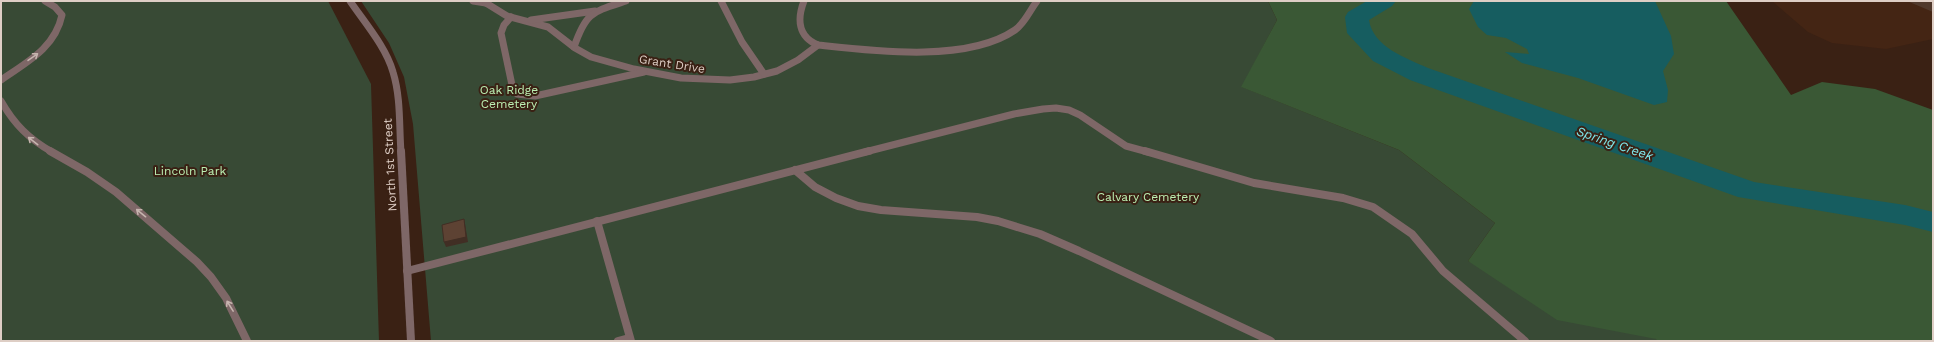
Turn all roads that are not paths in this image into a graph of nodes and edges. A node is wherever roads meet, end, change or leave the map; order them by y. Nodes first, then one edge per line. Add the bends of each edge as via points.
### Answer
1 (45, 1) edge
2 (350, 1) edge
3 (473, 1) edge
4 (626, 1) edge
5 (721, 1) edge
6 (804, 1) edge
7 (1037, 1) edge
8 (486, 2) edge
9 (595, 11) junction
10 (511, 17) junction
11 (529, 20) junction
12 (818, 45) junction
13 (574, 46) junction
14 (647, 72) junction
15 (764, 74) junction
16 (1, 80) edge
17 (1, 101) edge
18 (795, 170) junction
19 (597, 221) junction
20 (407, 271) junction
21 (630, 339) edge
22 (247, 341) edge
23 (411, 341) edge
24 (618, 341) edge
25 (1271, 341) edge
26 (1525, 341) edge

16 -> 1 street via 43,49 56,36 62,25 62,16 55,7
2 - 20 street, North 1st Street via 385,54 393,72 398,99
3 - 8 street
4 - 9 street
5 - 15 street via 739,36
6 - 12 street via 801,14 804,36
7 - 12 street via 1016,29 1002,37 974,46 954,50 899,52
8 - 10 street, Grant Drive
9 - 11 street
9 - 13 street via 582,27
10 - 11 street, Grant Drive
10 - 14 street via 501,33 512,85 517,94 535,96
11 - 13 street, Grant Drive via 548,28
12 - 15 street, Grant Drive via 800,60 785,68
13 - 14 street, Grant Drive via 578,51 590,56
14 - 15 street, Grant Drive via 697,81 730,81
22 -> 17 street via 234,312 217,284 196,261 102,182 40,147 21,132 7,114
18 - 19 street
18 - 25 street via 808,183 824,193 874,210 978,217 1042,235 1232,320
18 - 26 street via 1039,109 1070,111 1079,114 1110,138 1126,146 1247,181 1343,198 1373,207 1412,234 1443,271
19 - 20 street
19 - 21 street
20 - 23 street, North 1st Street
21 - 24 street

